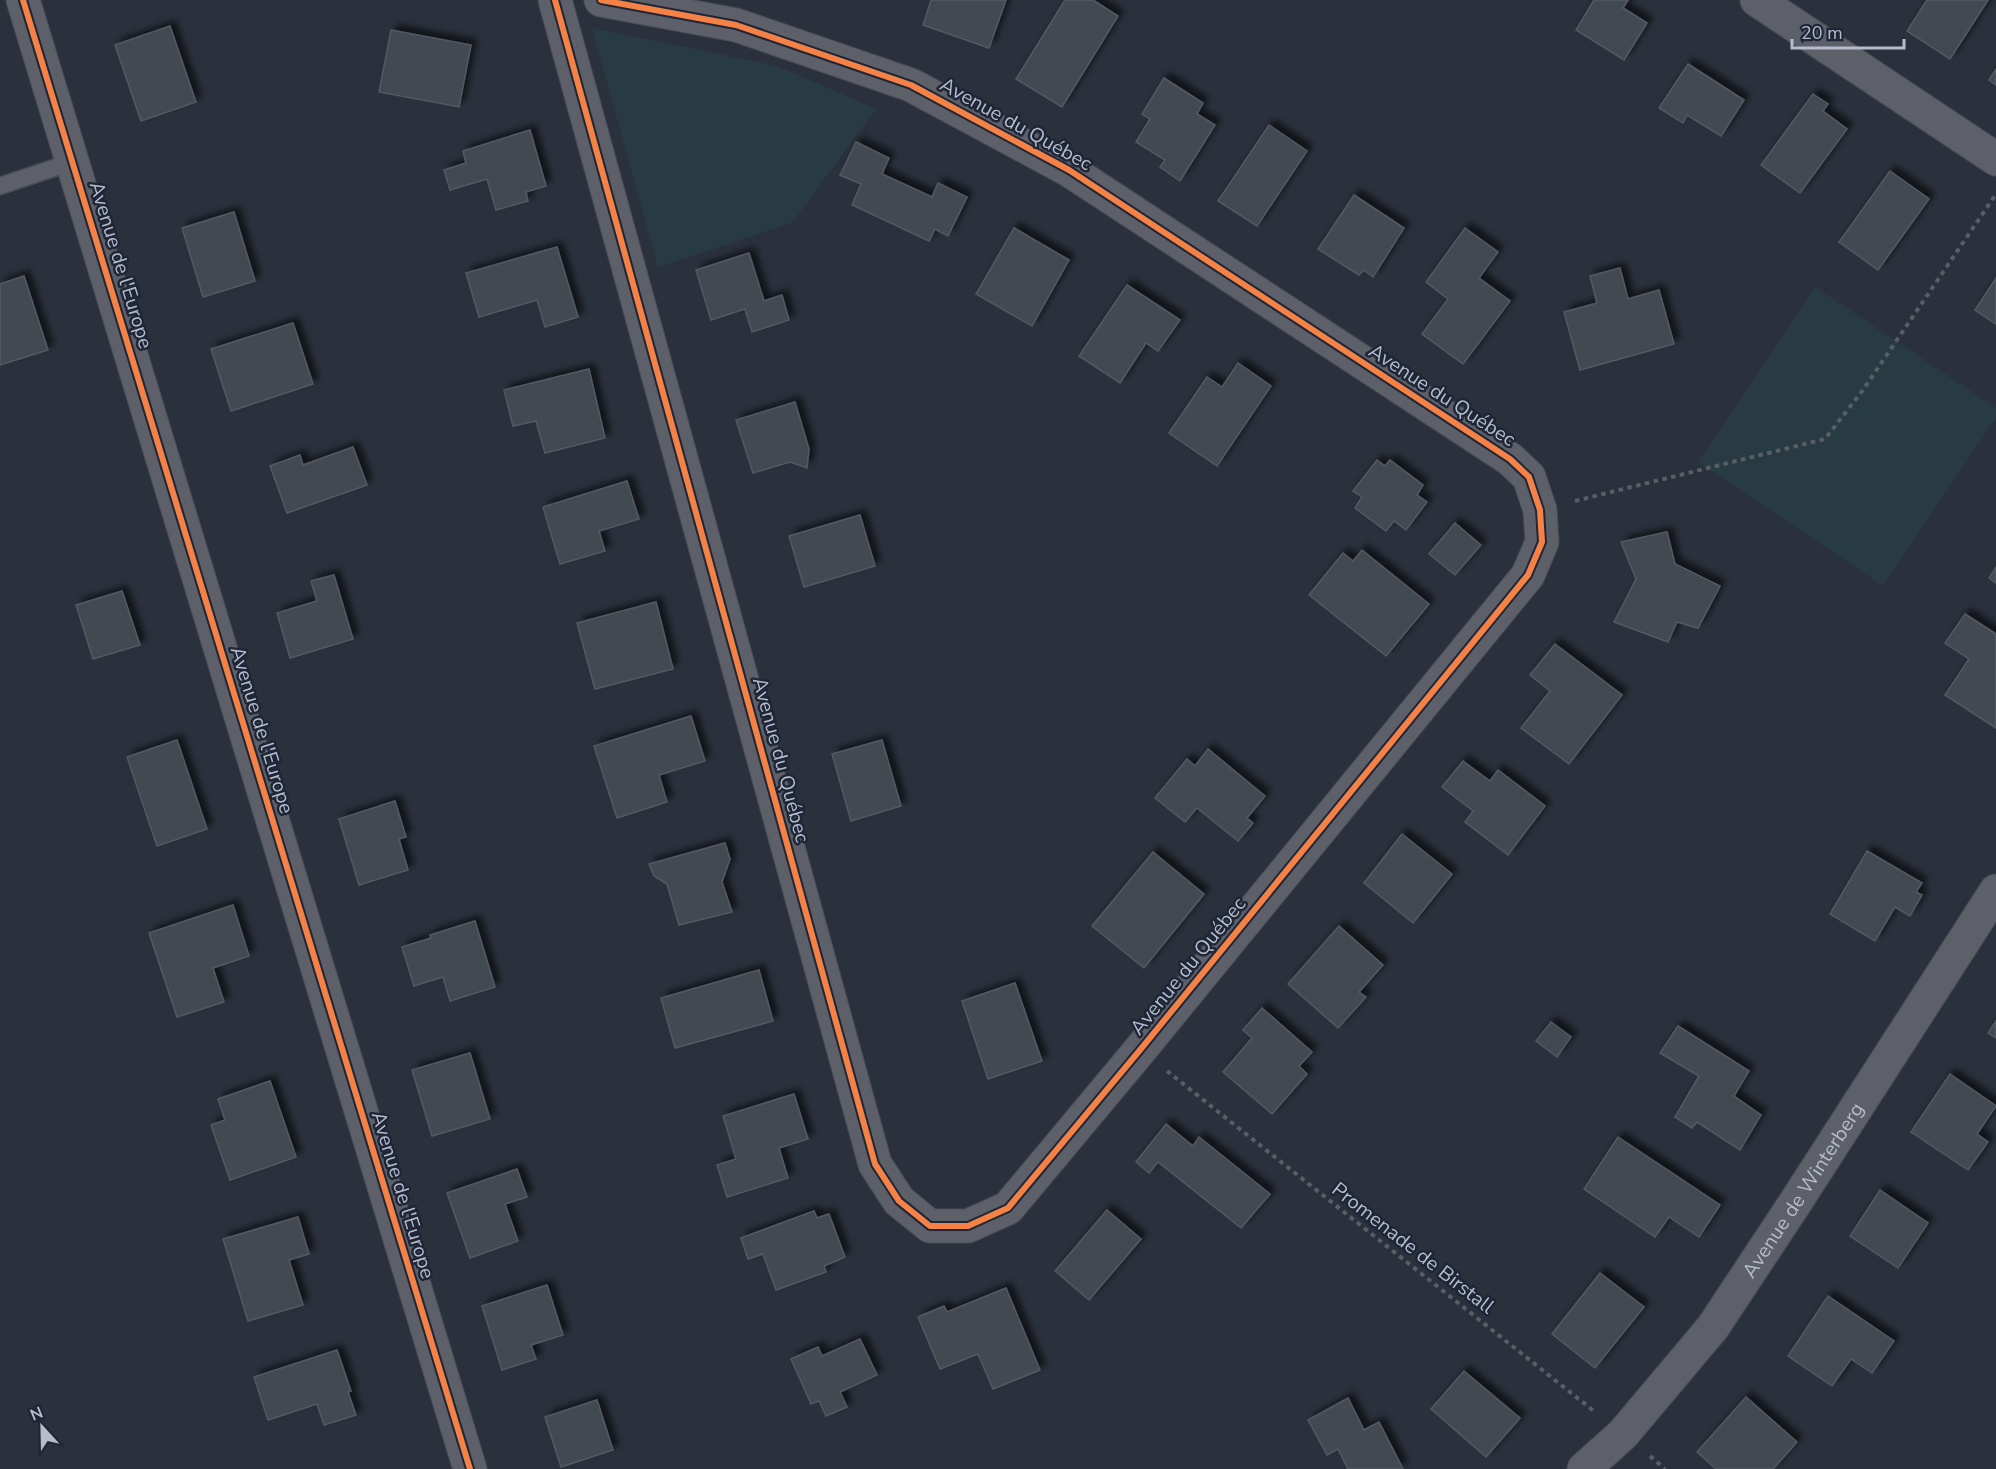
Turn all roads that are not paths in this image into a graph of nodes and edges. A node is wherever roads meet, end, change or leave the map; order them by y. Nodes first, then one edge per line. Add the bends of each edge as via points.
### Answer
1 (23, 0) edge
2 (555, 0) edge
3 (601, 0) edge
4 (1757, 0) edge
5 (1996, 159) edge
6 (72, 162) junction
7 (0, 186) edge
8 (1996, 891) edge
9 (470, 1469) edge
10 (1584, 1469) edge

1 - 6 street, Avenue de l'Europe
2 - 3 street, Avenue du Québec via 875,1164 899,1201 930,1226 968,1226 1008,1208 1528,575 1542,542 1540,510 1528,477 1510,459 1069,170 910,85 736,25
4 - 5 street
6 - 7 lane
6 - 9 street, Avenue de l'Europe
8 - 10 street, Avenue de Winterberg via 1713,1327 1623,1434

